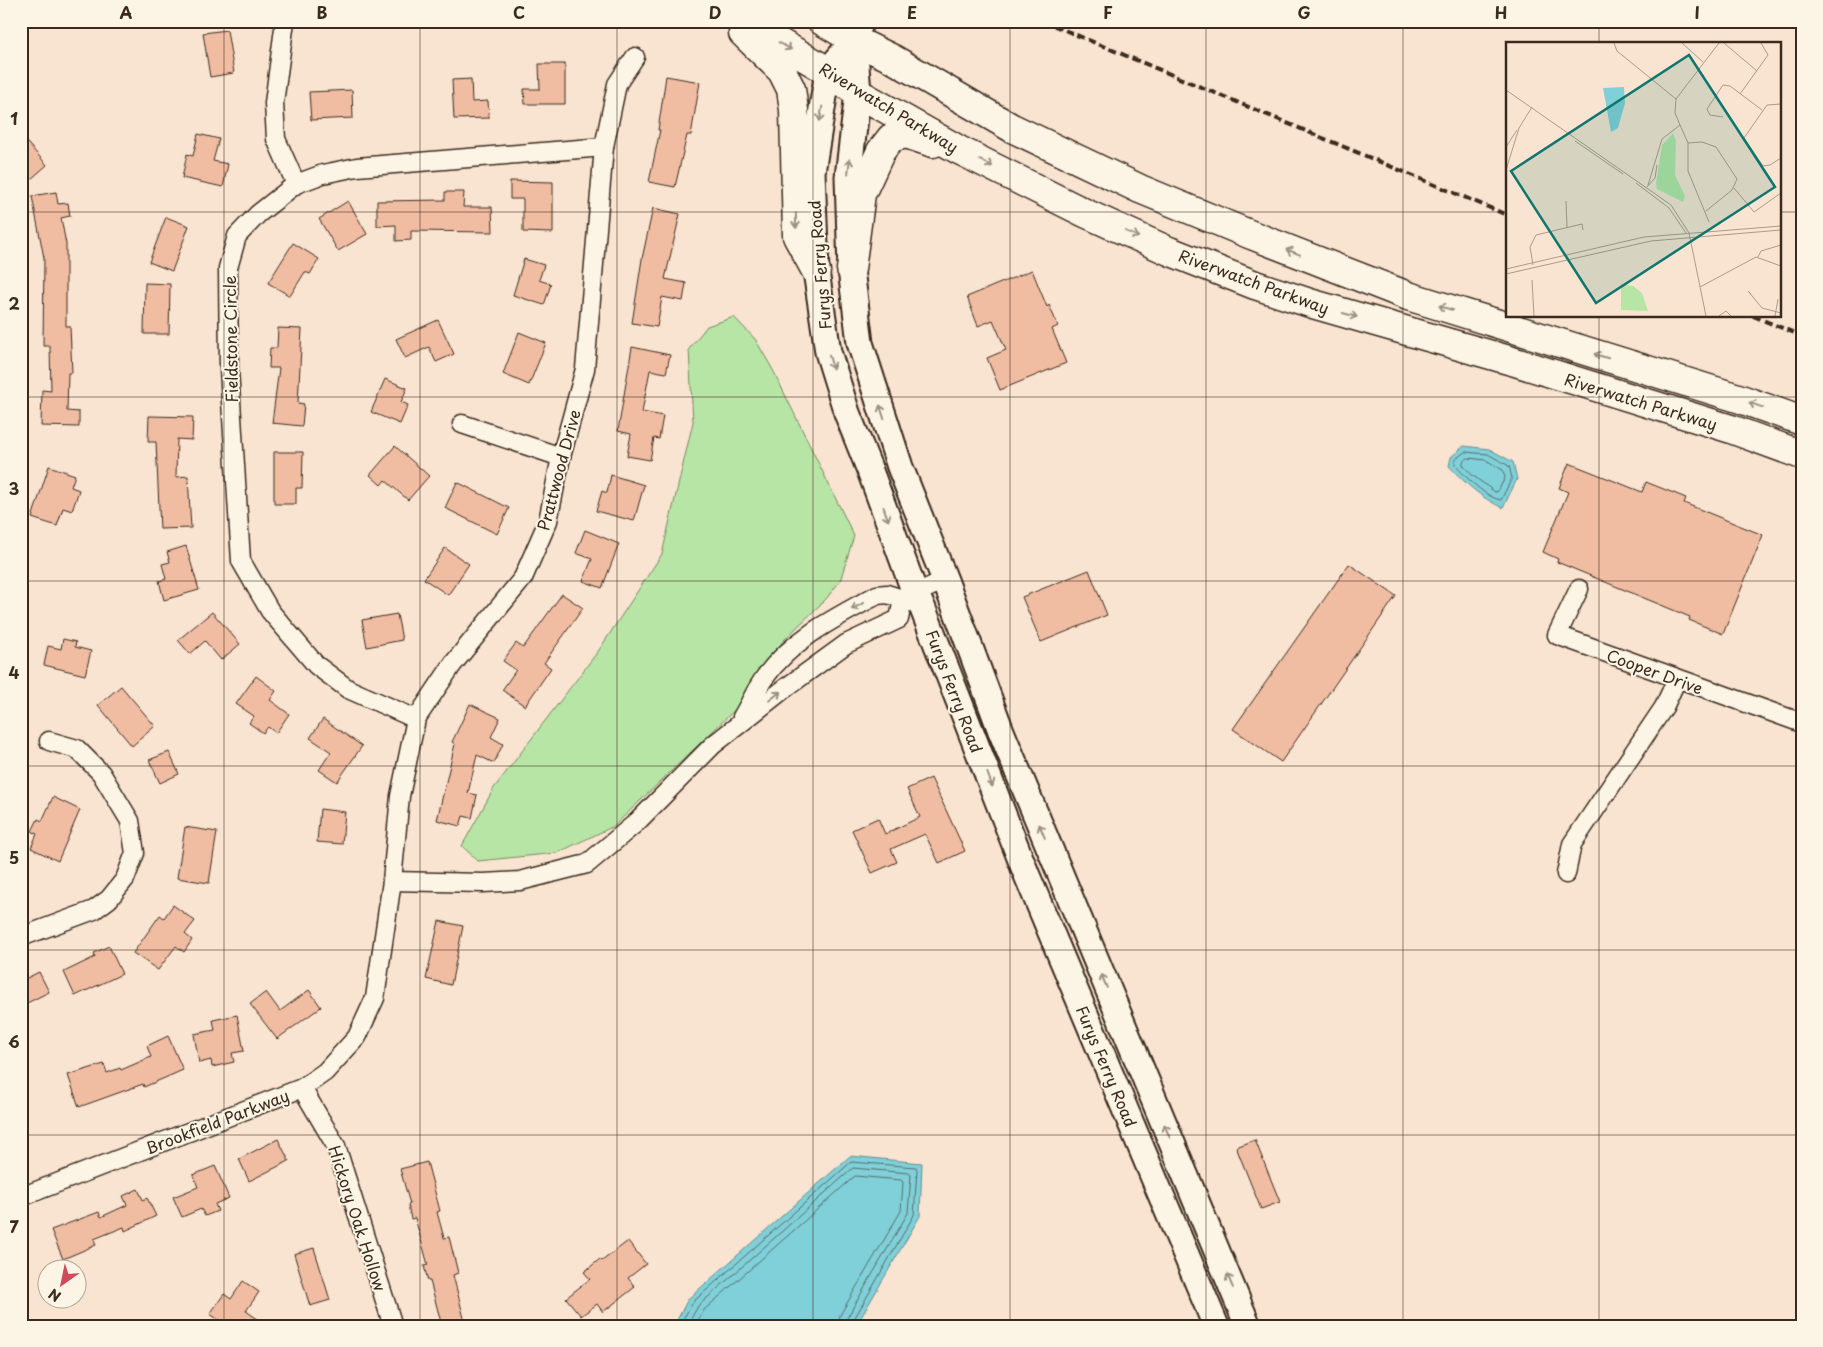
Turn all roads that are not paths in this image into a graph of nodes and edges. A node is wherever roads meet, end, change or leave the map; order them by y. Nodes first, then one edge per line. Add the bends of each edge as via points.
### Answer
1 (285, 21) edge
2 (731, 21) edge
3 (743, 21) edge
4 (822, 21) edge
5 (858, 31) edge
6 (635, 57) dead end
7 (828, 71) junction
8 (858, 93) junction
9 (604, 147) junction
10 (960, 150) junction
11 (296, 184) junction
12 (851, 269) junction
13 (816, 270) junction
14 (1802, 421) edge
15 (462, 424) dead end
16 (1802, 454) edge
17 (561, 457) junction
18 (945, 580) junction
19 (1579, 589) dead end
20 (909, 596) junction
21 (1677, 679) junction
22 (416, 719) junction
23 (1802, 723) edge
24 (737, 726) junction
25 (49, 741) dead end
26 (1566, 874) dead end
27 (392, 881) junction
28 (21, 937) edge
29 (375, 998) joint
30 (302, 1088) junction
31 (21, 1197) edge
32 (393, 1326) edge
33 (1216, 1326) edge
34 (1248, 1326) edge

1 - 11 street via 274,103 276,139
2 -> 13 main road via 782,71 791,88 796,236
3 -> 7 main road, Riverwatch Parkway
4 - 5 main road, Riverwatch Parkway
5 - 7 main road
5 - 8 main road, Furys Ferry Road
14 -> 5 main road, Riverwatch Parkway via 1738,398 1408,296 1140,189 986,114 893,59
6 - 9 street, Prattwood Drive via 618,84
7 - 8 main road, Riverwatch Parkway
7 -> 13 main road, Furys Ferry Road via 812,172
8 - 10 main road, Riverwatch Parkway
12 -> 8 main road, Furys Ferry Road via 848,177
9 - 11 street, Fieldstone Circle via 357,167
9 - 17 street, Prattwood Drive via 585,369
10 - 12 main road via 906,134 891,138 881,151 861,194
10 -> 16 main road, Riverwatch Parkway via 1085,213 1255,285 1512,361
11 - 22 street, Fieldstone Circle via 258,214 237,236 228,268 229,369 241,561 270,611 316,665 348,689
18 -> 12 main road, Furys Ferry Road via 900,467 860,343
13 -> 20 main road, Furys Ferry Road via 828,352
15 - 17 street
17 - 22 street, Prattwood Drive via 548,521 524,578 453,664
18 - 20 street
34 -> 18 main road, Furys Ferry Road via 1001,731
19 - 21 street, Cooper Drive via 1557,636
24 -> 20 street via 846,644 899,619
20 -> 24 street via 878,595 824,623 792,648 766,676
20 -> 33 main road, Furys Ferry Road via 923,609 1026,873
21 - 23 street, Cooper Drive
21 - 26 street via 1664,707 1572,844
22 - 27 street, Prattwood Drive via 400,796
24 - 27 street via 713,744 637,822 587,864 520,880 484,883
25 - 28 street via 77,749 101,774 130,821 135,853 125,879 109,899 94,910
27 - 29 street, Prattwood Drive
29 - 30 street, Brookfield Parkway via 357,1037 325,1072
30 - 31 street, Brookfield Parkway
30 - 32 street, Hickory Oak Hollow via 336,1146

